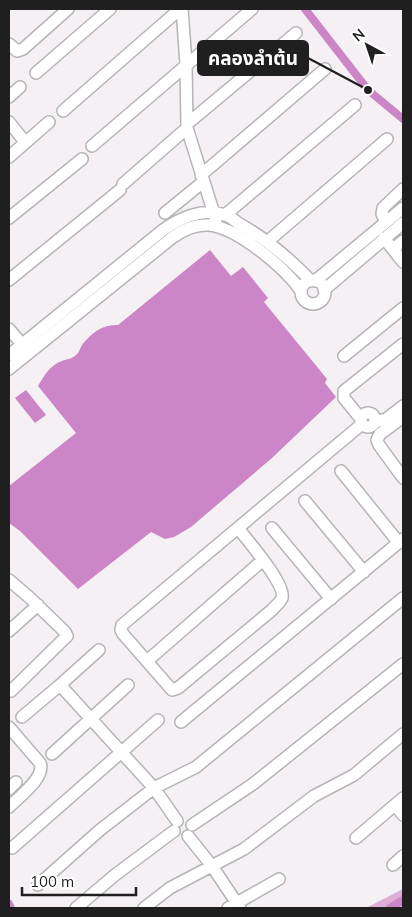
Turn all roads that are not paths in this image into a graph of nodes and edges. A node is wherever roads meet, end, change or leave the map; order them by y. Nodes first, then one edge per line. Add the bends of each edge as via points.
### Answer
1 (68, 9) edge
2 (110, 9) edge
3 (181, 9) edge
4 (252, 9) edge
5 (296, 33) dead end
6 (9, 44) edge
7 (186, 64) junction
8 (325, 69) dead end
9 (36, 73) dead end
10 (20, 88) dead end
11 (9, 97) edge
12 (355, 105) dead end
13 (63, 111) dead end
14 (9, 122) edge
15 (49, 122) dead end
16 (187, 126) junction
17 (387, 139) dead end
18 (25, 142) junction
19 (92, 146) dead end
20 (9, 157) edge
21 (82, 160) dead end
22 (202, 178) junction
23 (403, 190) edge
24 (403, 208) edge
25 (165, 213) dead end
26 (220, 214) junction
27 (9, 218) edge
28 (386, 222) junction
29 (403, 223) edge
30 (218, 227) junction
31 (384, 238) junction
32 (403, 241) edge
33 (268, 242) junction
34 (393, 250) junction
35 (403, 262) edge
36 (9, 280) edge
37 (313, 281) junction
38 (107, 283) junction
39 (324, 290) junction
40 (301, 292) junction
41 (403, 308) edge
42 (9, 329) edge
43 (403, 344) edge
44 (25, 349) junction
45 (9, 355) edge
46 (344, 356) dead end
47 (9, 369) edge
48 (403, 406) edge
49 (403, 417) edge
50 (361, 421) junction
51 (341, 471) dead end
52 (403, 478) edge
53 (306, 501) dead end
54 (238, 528) junction
55 (272, 528) dead end
56 (401, 541) edge
57 (263, 560) junction
58 (364, 572) junction
59 (9, 580) edge
60 (403, 598) edge
61 (331, 599) junction
62 (38, 605) junction
63 (9, 631) edge
64 (99, 650) dead end
65 (147, 661) junction
66 (403, 664) edge
67 (60, 685) junction
68 (128, 685) dead end
69 (11, 690) dead end
70 (22, 717) dead end
71 (90, 718) junction
72 (158, 720) dead end
73 (181, 722) dead end
74 (9, 727) edge
75 (403, 734) edge
76 (122, 752) junction
77 (52, 754) dead end
78 (154, 788) junction
79 (399, 801) edge
80 (9, 807) edge
81 (403, 815) edge
82 (175, 826) junction
83 (190, 830) junction
84 (356, 838) dead end
85 (12, 848) dead end
86 (403, 856) edge
87 (393, 865) dead end
88 (212, 866) junction
89 (279, 879) dead end
90 (38, 885) dead end
91 (235, 907) edge
92 (76, 908) edge
93 (144, 908) edge

1 - 6 street via 23,48 17,51
2 - 9 street
3 - 7 street
3 - 13 street
4 - 7 street
5 - 16 street
7 - 16 street
7 - 19 street
8 - 22 street
10 - 11 street
12 - 26 street
14 - 18 street
15 - 18 street
16 - 22 street
16 - 36 street via 121,187
17 - 33 street
18 - 20 street
21 - 27 street
22 - 25 street
22 - 26 street
23 - 28 street via 383,208
24 - 28 street
26 - 30 street
26 - 33 street
26 - 38 street via 191,215 174,222
28 - 37 street
29 - 31 street
30 - 38 street via 203,225 183,231
30 - 40 street via 234,234 278,266
31 - 34 street
31 - 39 street
32 - 34 street
33 - 37 street
34 - 35 street
37 - 39 street via 321,284
37 - 40 street
38 - 44 street
39 - 40 street via 323,297 315,304 305,301
41 - 46 street
42 - 44 street
43 - 50 street via 344,391 344,398
44 - 45 street
44 - 47 street
48 - 50 street via 386,419 375,422 370,414 364,414
49 - 52 street via 380,434 377,440
50 - 54 street
51 - 56 street
53 - 58 street
54 - 57 street
54 - 65 street via 122,625 123,634
55 - 61 street
56 - 58 street
57 - 65 street
57 - 65 street via 282,591 282,598 272,610 178,688 172,690
58 - 61 street
59 - 62 street
60 - 78 street via 196,767
61 - 73 street
62 - 63 street
62 - 69 street via 67,636
64 - 67 street
66 - 83 street
67 - 70 street
67 - 71 street
68 - 71 street
71 - 76 street
71 - 77 street
72 - 76 street
74 - 80 street via 42,768 35,781
75 - 88 street via 354,775 314,796 254,842
76 - 78 street
76 - 85 street
78 - 82 street
78 - 90 street via 90,837
79 - 81 street
79 - 84 street
82 - 83 street via 179,836
82 - 83 street via 183,819 187,820
82 - 92 street
83 - 88 street
86 - 87 street
88 - 91 street
88 - 93 street via 170,888
89 - 91 street

